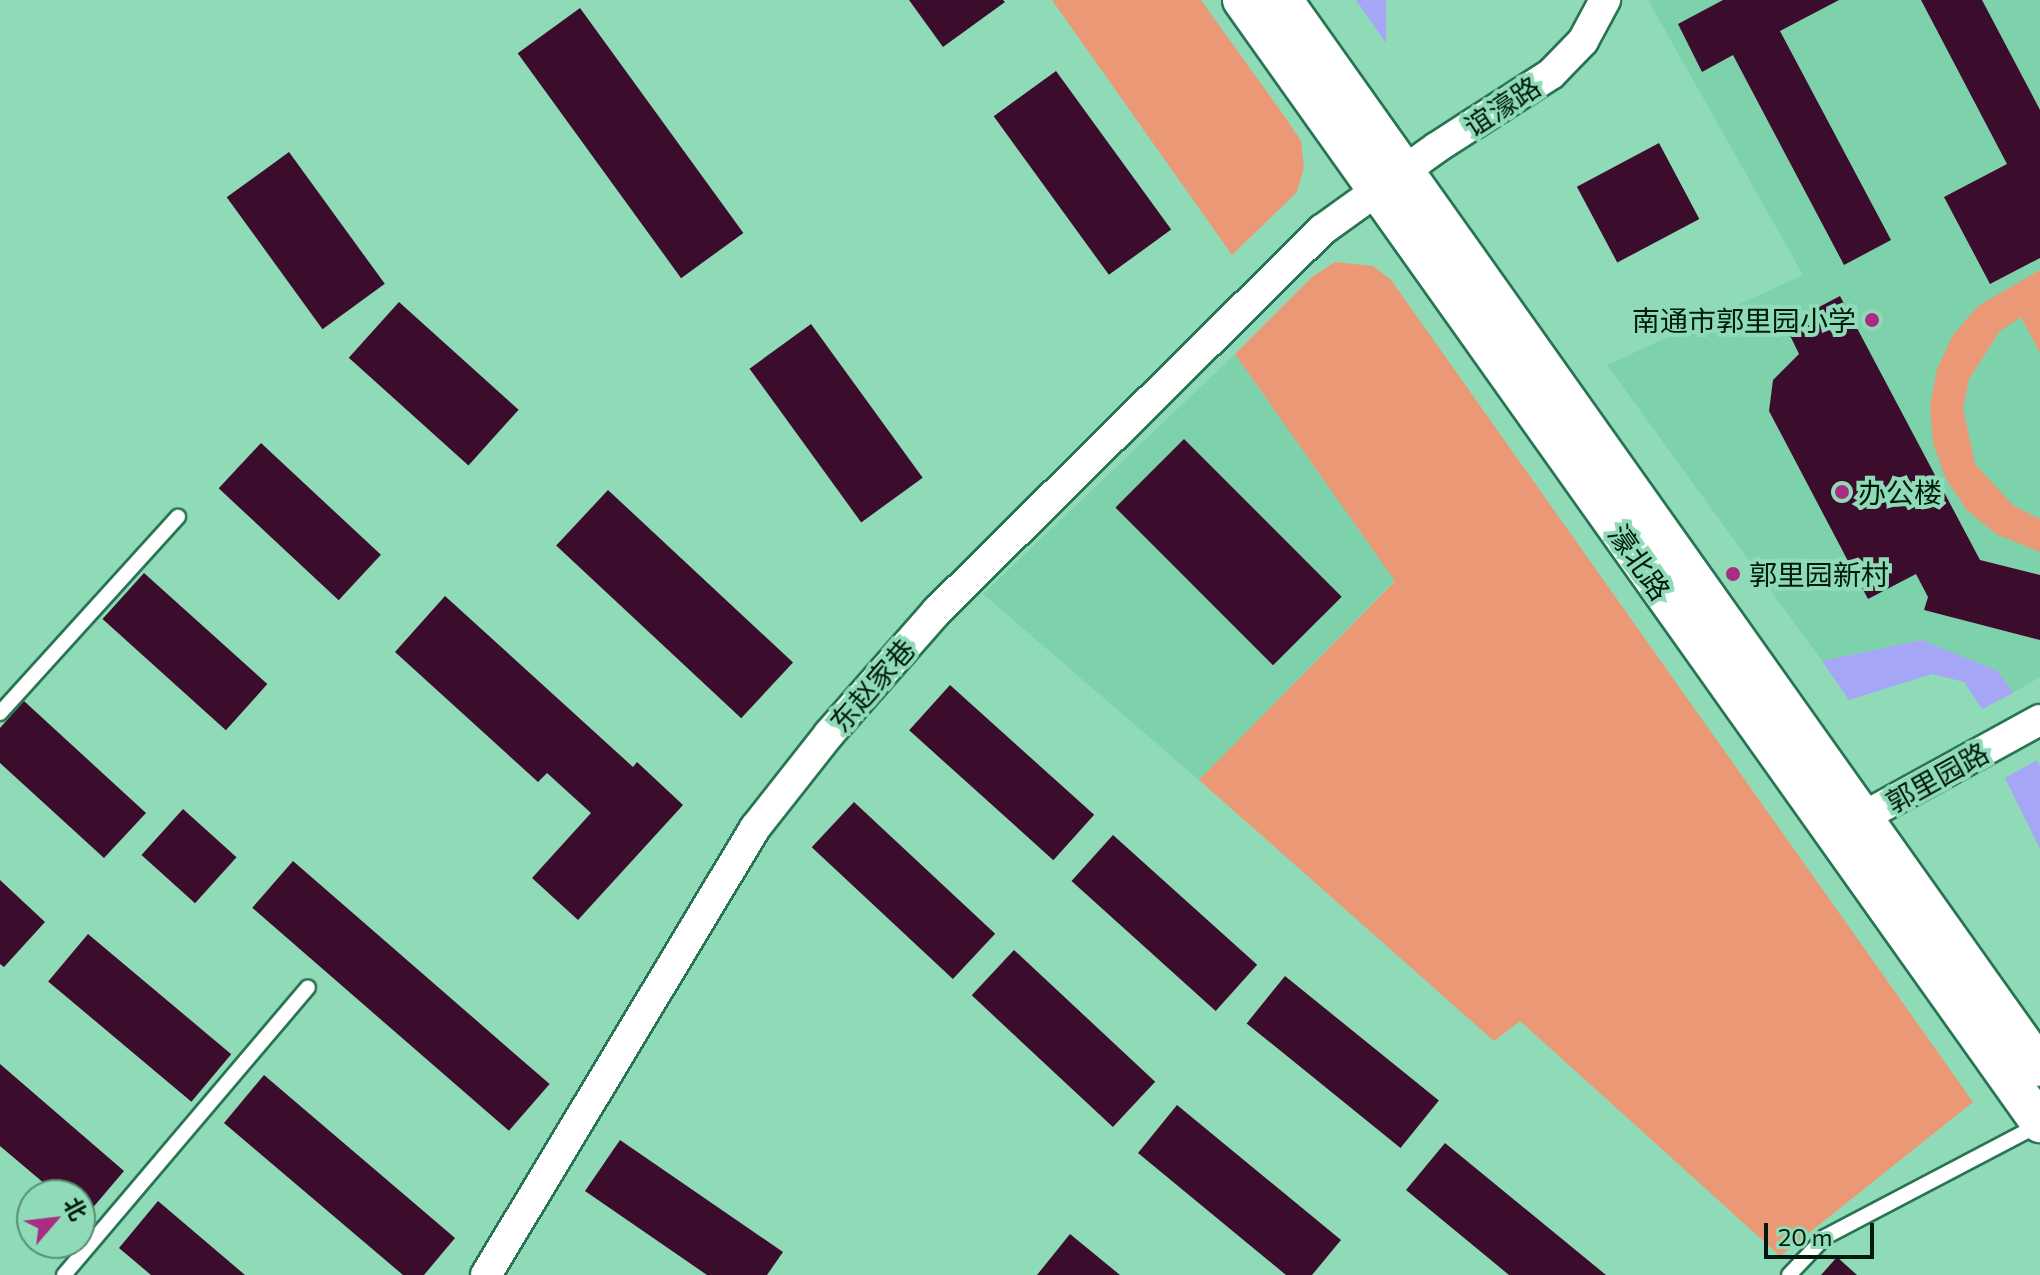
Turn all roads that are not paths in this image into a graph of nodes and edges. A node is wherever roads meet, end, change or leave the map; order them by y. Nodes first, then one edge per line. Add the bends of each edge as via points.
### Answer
1 (1242, 0) edge
2 (1283, 0) edge
3 (1605, 0) edge
4 (1390, 182) junction
5 (178, 517) dead end
6 (0, 713) edge
7 (2040, 720) edge
8 (1849, 825) junction
9 (308, 987) dead end
10 (2040, 1067) edge
11 (2040, 1124) edge
12 (64, 1275) edge
13 (486, 1275) edge
14 (1789, 1275) edge

1 - 4 street, 濠北路
2 - 4 street, 濠北路
3 - 4 street, 谊濠路 via 1583,41 1551,74
4 - 8 street, 濠北路
4 - 13 street, 东赵家巷 via 1322,230 937,611 796,772 755,828
5 - 6 lane
7 - 8 street, 郭里园路
8 - 10 street, 濠北路
8 - 11 street, 濠北路
9 - 12 lane
11 - 14 lane via 1825,1237

